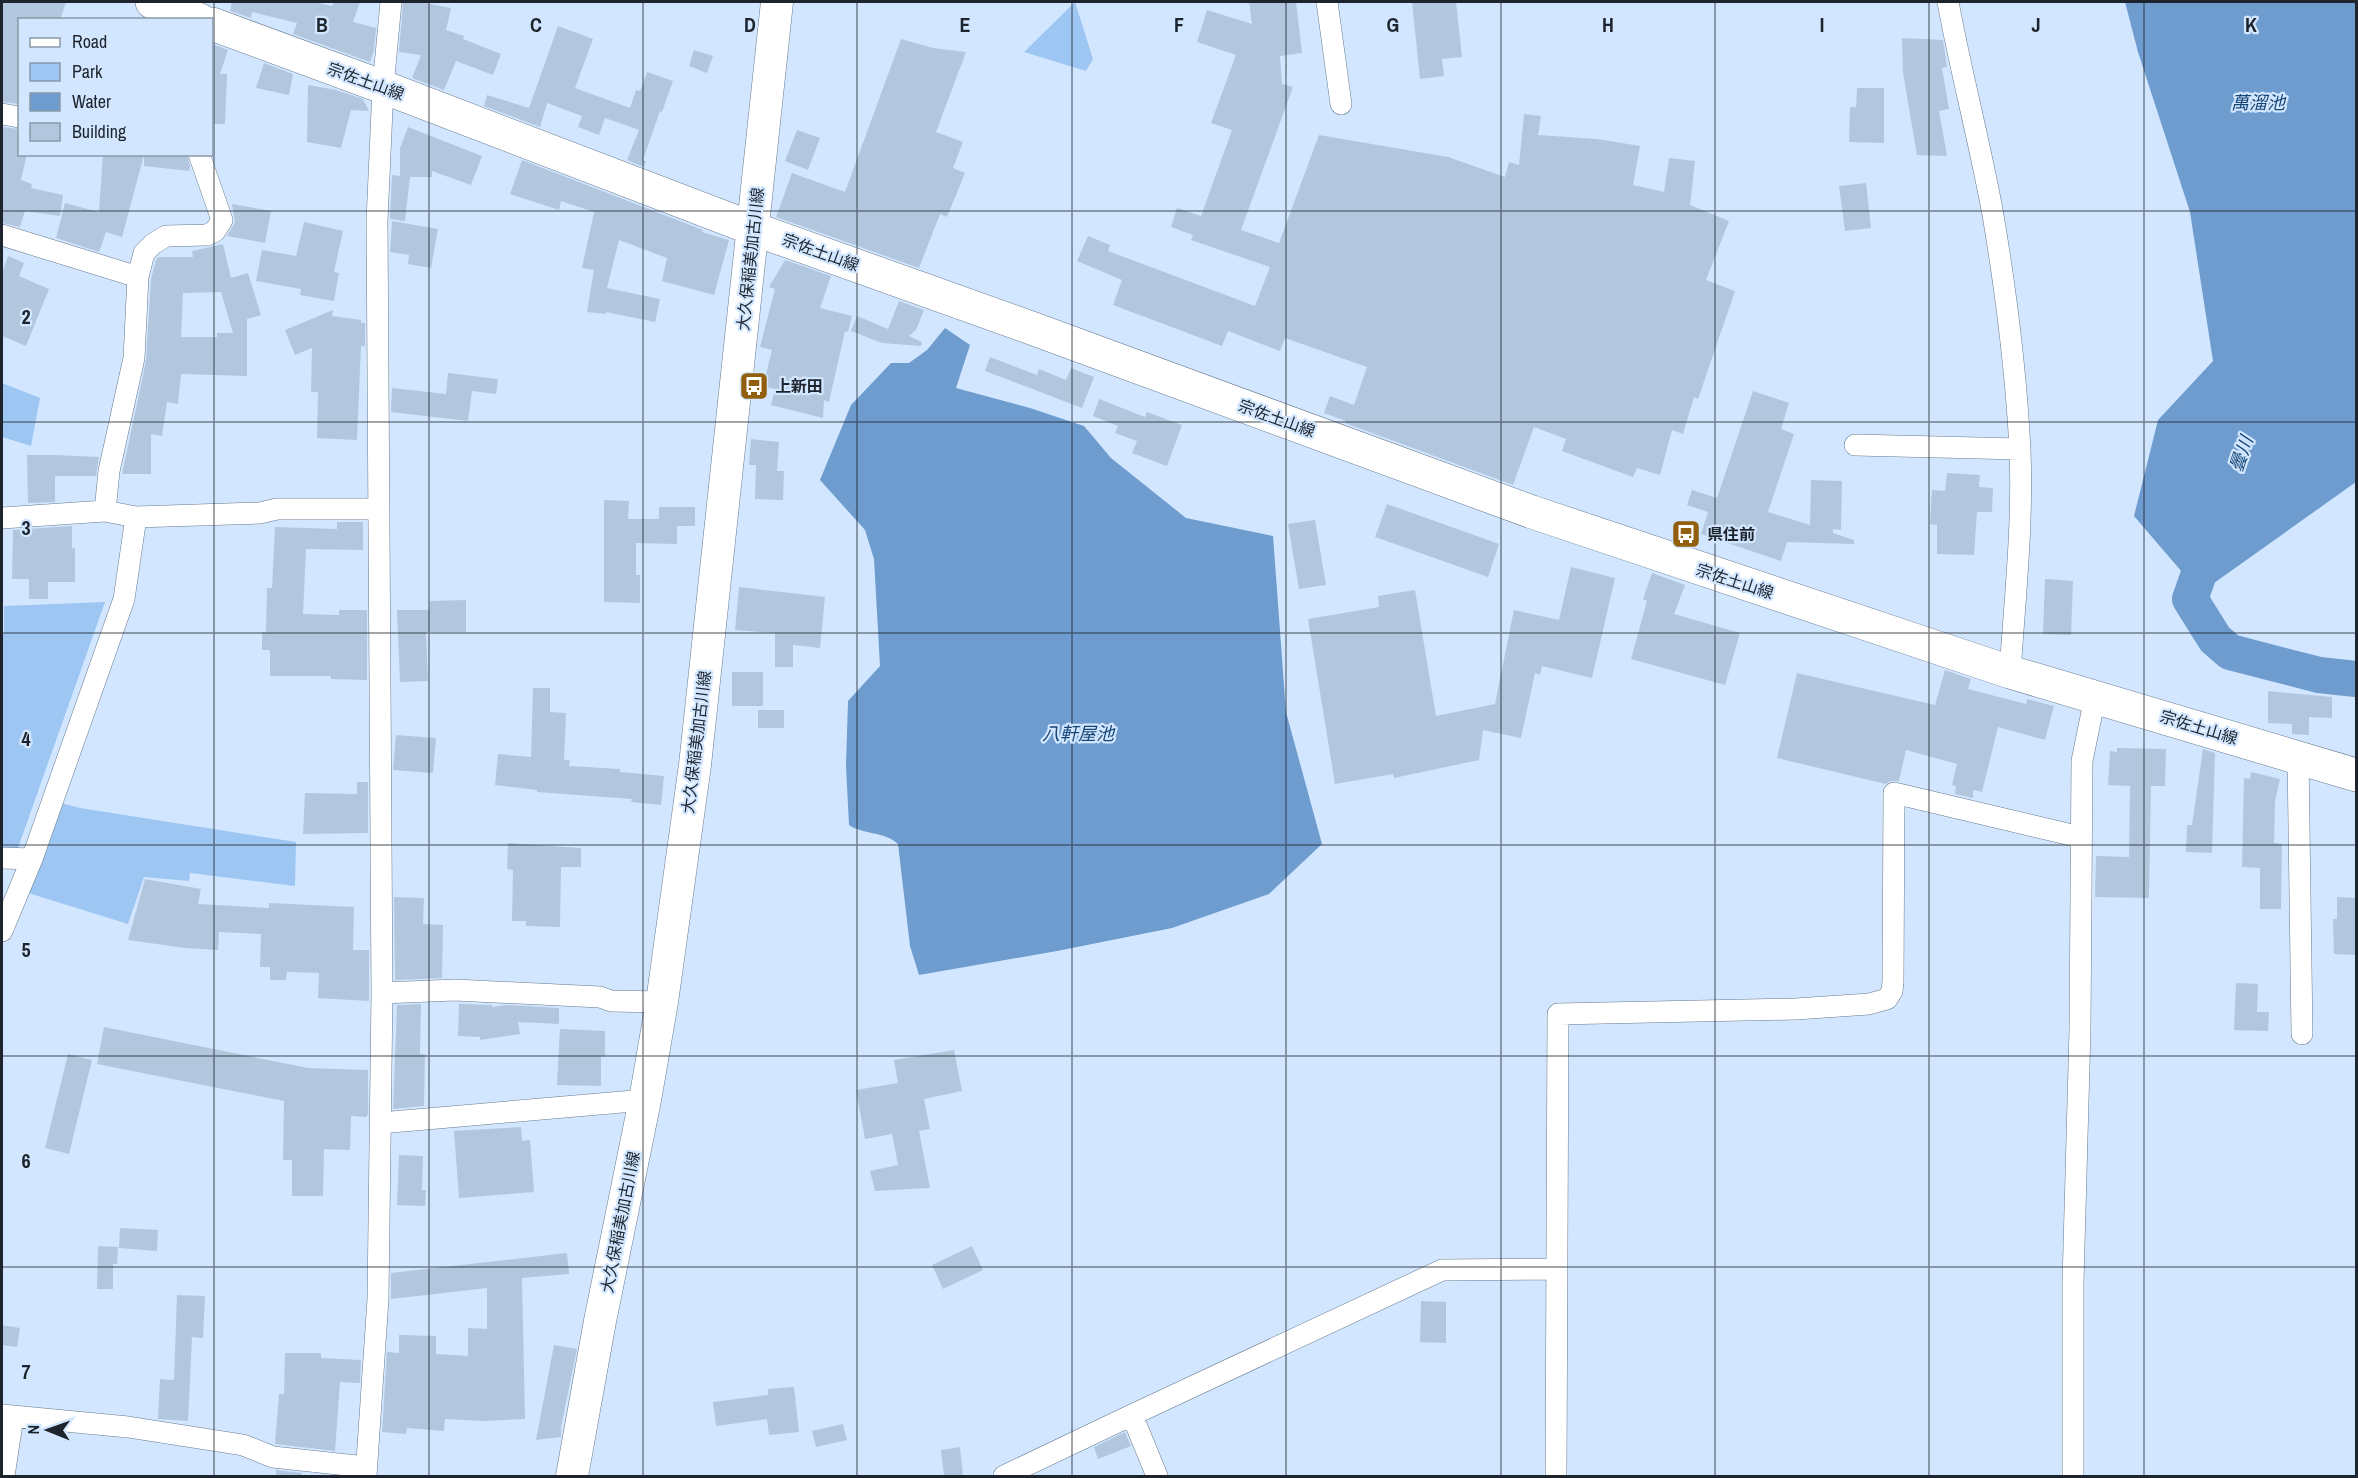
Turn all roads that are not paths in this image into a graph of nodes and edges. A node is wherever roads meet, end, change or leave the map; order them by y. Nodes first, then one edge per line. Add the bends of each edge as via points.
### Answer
1 (391, 2) edge
2 (777, 2) edge
3 (1327, 2) edge
4 (1948, 2) edge
5 (213, 24) edge
6 (383, 87) junction
7 (1341, 105) dead end
8 (200, 156) edge
9 (754, 229) junction
10 (2, 235) edge
11 (138, 278) junction
12 (1855, 445) dead end
13 (2020, 449) junction
14 (379, 509) junction
15 (105, 511) junction
16 (136, 517) junction
17 (2, 519) edge
18 (2010, 672) junction
19 (2095, 697) junction
20 (2298, 757) junction
21 (2356, 775) edge
22 (2080, 837) junction
23 (2, 858) edge
24 (32, 859) junction
25 (2, 931) edge
26 (382, 993) junction
27 (662, 1002) junction
28 (2302, 1034) dead end
29 (645, 1100) junction
30 (380, 1123) junction
31 (1556, 1269) junction
32 (1132, 1415) junction
33 (7, 1416) edge
34 (366, 1472) edge
35 (4, 1476) edge
36 (572, 1476) edge
37 (1004, 1476) edge
38 (1157, 1476) edge
39 (1556, 1476) edge
40 (2073, 1476) edge

1 - 6 street
2 - 9 main road, 大久保稲美加古川線
3 - 7 street
4 - 13 street via 1992,214 2009,329
5 - 6 main road, 宗佐土山線
6 - 9 main road, 宗佐土山線
6 - 14 street via 377,221
8 - 11 street via 222,220 207,236 166,236 153,244 144,252
9 - 18 main road, 宗佐土山線 via 1532,512
9 - 27 main road, 大久保稲美加古川線 via 695,765
10 - 11 street
11 - 15 street via 134,358 109,471
12 - 13 street
13 - 18 street via 2021,518
14 - 16 street via 277,509 260,513
14 - 26 street
15 - 16 street
15 - 17 street
16 - 24 street via 124,599
18 - 19 main road, 宗佐土山線
19 - 20 main road, 宗佐土山線
19 - 22 street via 2082,761
20 - 21 main road, 宗佐土山線
20 - 28 street
22 - 31 street via 1894,793 1893,982 1887,999 1869,1004 1796,1009 1558,1014
22 - 40 street
23 - 24 street
24 - 25 street
26 - 27 street via 455,990
26 - 30 street
27 - 29 main road, 大久保稲美加古川線
29 - 30 street
29 - 36 main road, 大久保稲美加古川線
30 - 34 street via 378,1299
31 - 32 street via 1442,1270
31 - 39 street
32 - 37 street
32 - 38 street
33 - 34 street via 128,1427 243,1445 273,1456
33 - 35 street

